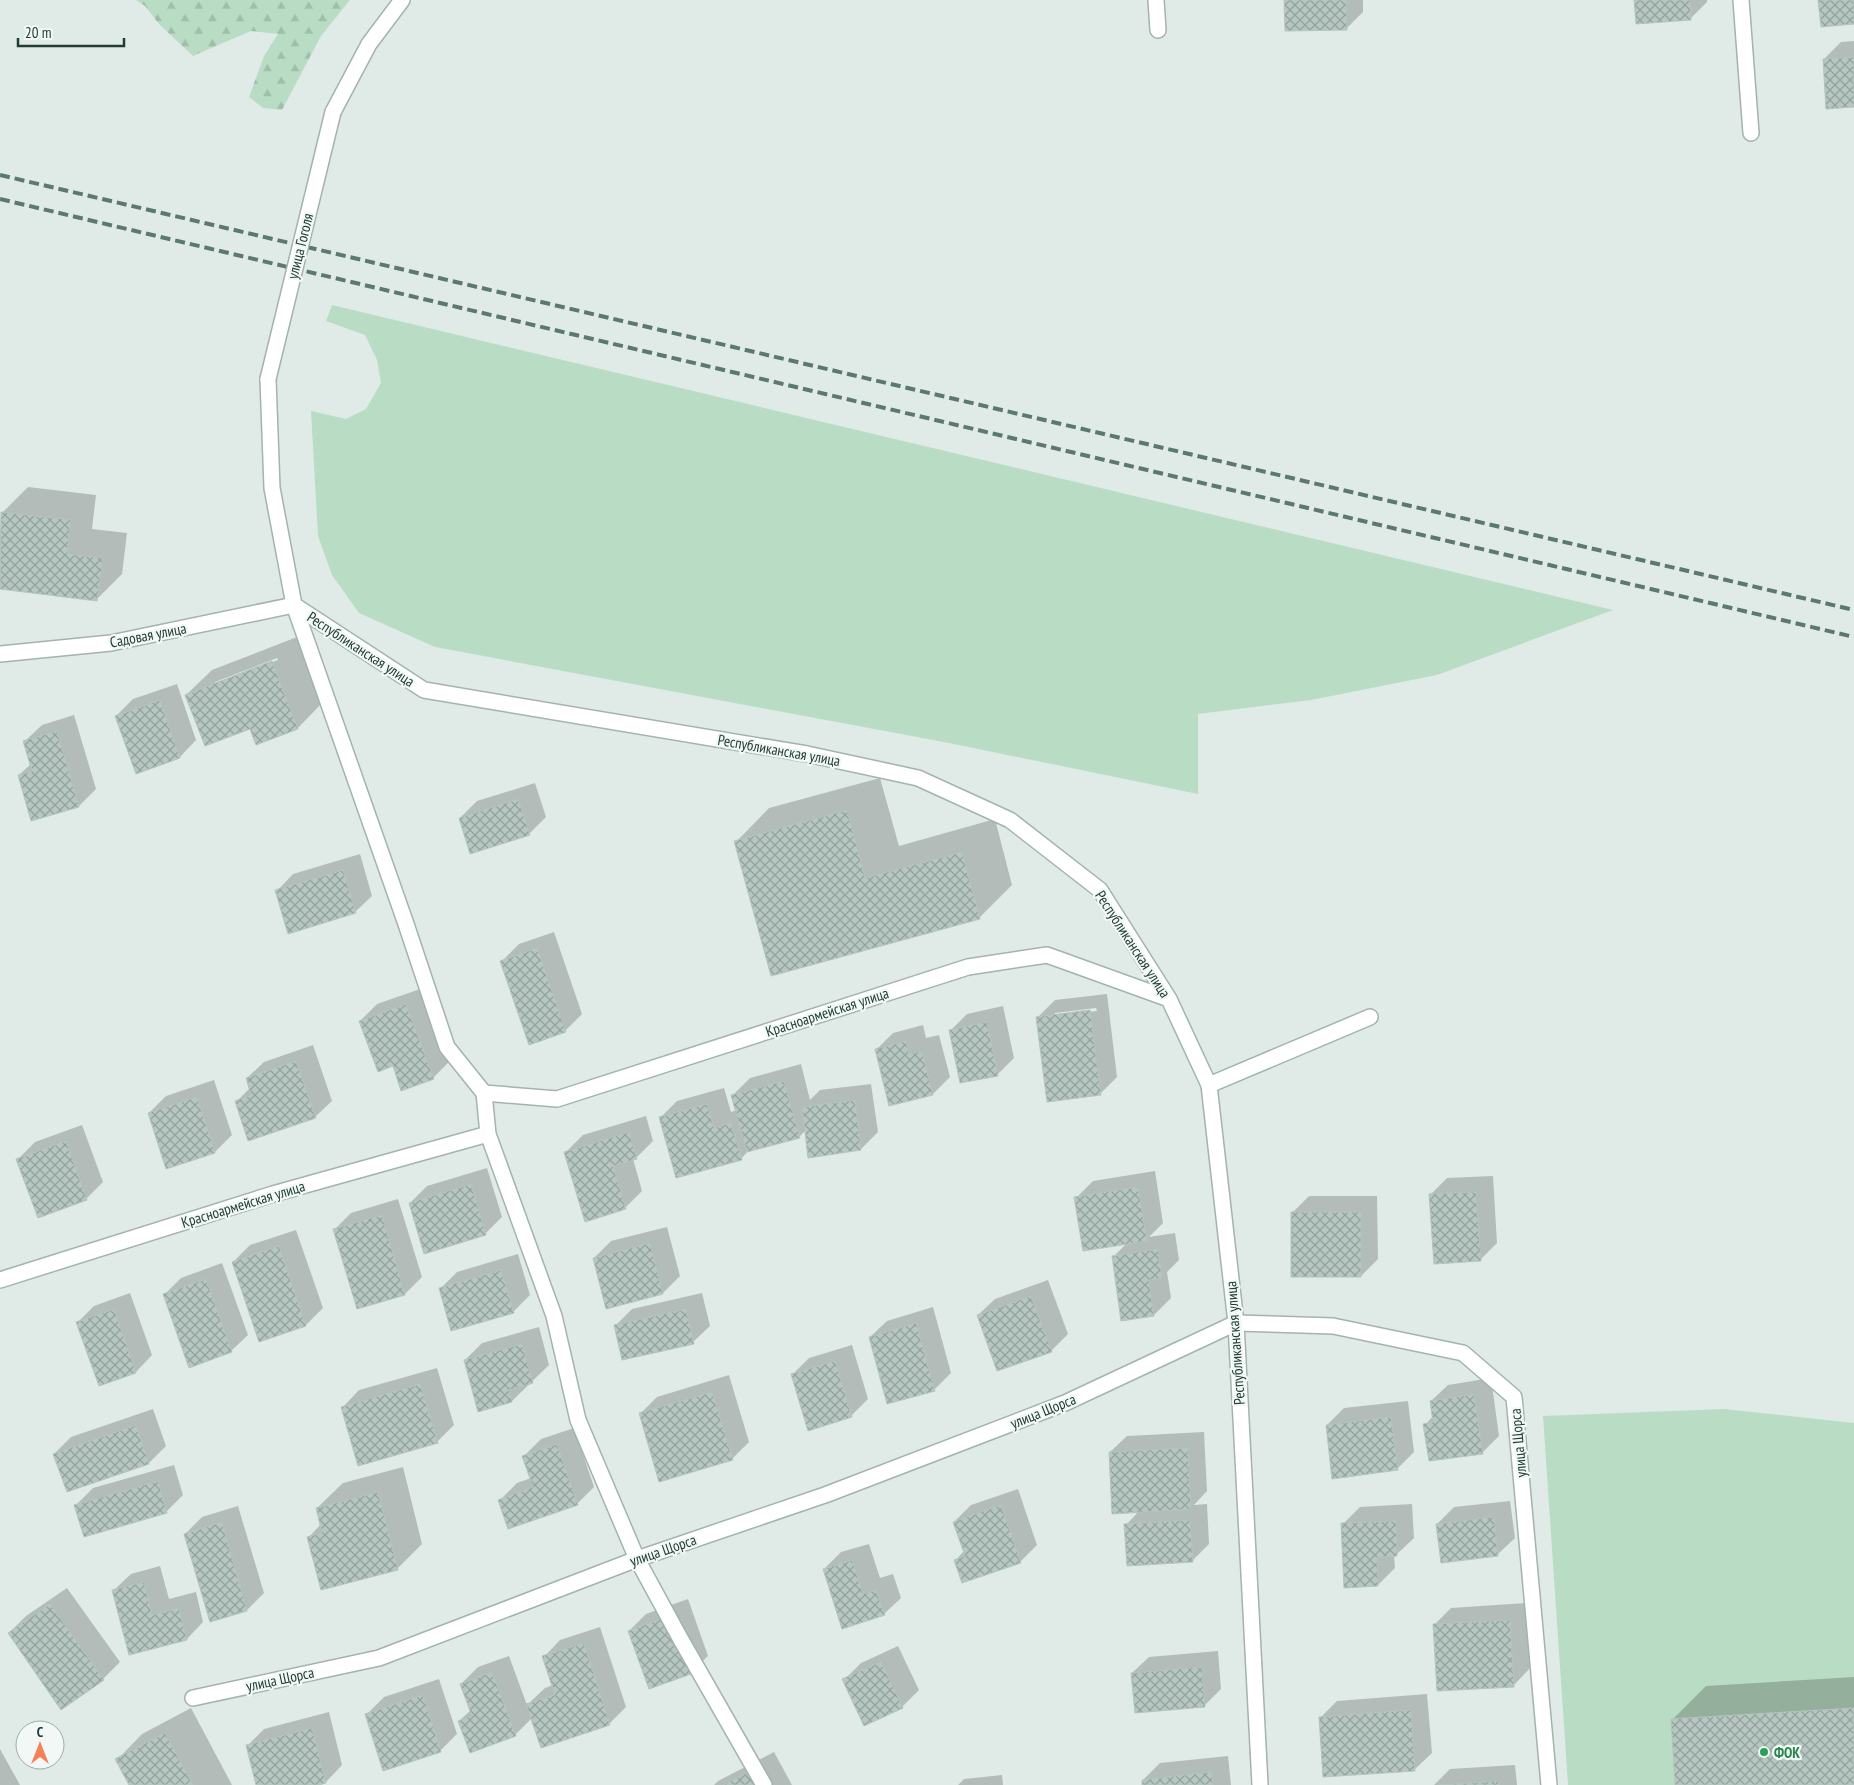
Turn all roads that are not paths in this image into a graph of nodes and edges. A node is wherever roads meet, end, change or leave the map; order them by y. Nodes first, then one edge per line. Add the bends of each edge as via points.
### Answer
1 (402, 0) edge
2 (1156, 0) edge
3 (1741, 0) edge
4 (1158, 30) dead end
5 (1751, 133) dead end
6 (268, 379) joint
7 (294, 605) junction
8 (0, 654) edge
9 (1169, 999) junction
10 (1370, 1017) dead end
11 (1209, 1085) junction
12 (484, 1093) junction
13 (488, 1134) junction
14 (0, 1280) edge
15 (1236, 1323) junction
16 (637, 1559) junction
17 (194, 1698) dead end
18 (764, 1785) edge
19 (1260, 1785) edge
20 (1549, 1785) edge

1 - 6 street, улица Гоголя, bridge via 370,44 333,112
2 - 4 street
3 - 5 street
6 - 7 street, Республиканская улица via 272,488
7 - 8 street, Садовая улица via 111,643
7 - 9 street, Республиканская улица via 424,690 807,754 918,778 1010,820 1100,890
7 - 12 street via 447,1047
9 - 11 street, Республиканская улица
9 - 12 street, Красноармейская улица via 1047,955 968,967 557,1100
10 - 11 street
11 - 15 street, Республиканская улица
12 - 13 street
13 - 14 street, Красноармейская улица via 273,1194
13 - 16 street via 554,1316 578,1420
15 - 16 street, улица Щорса via 1056,1406 825,1495
15 - 19 street, Республиканская улица
15 - 20 street, улица Щорса via 1333,1326 1463,1353 1514,1398
16 - 17 street, улица Щорса via 379,1658
16 - 18 street

